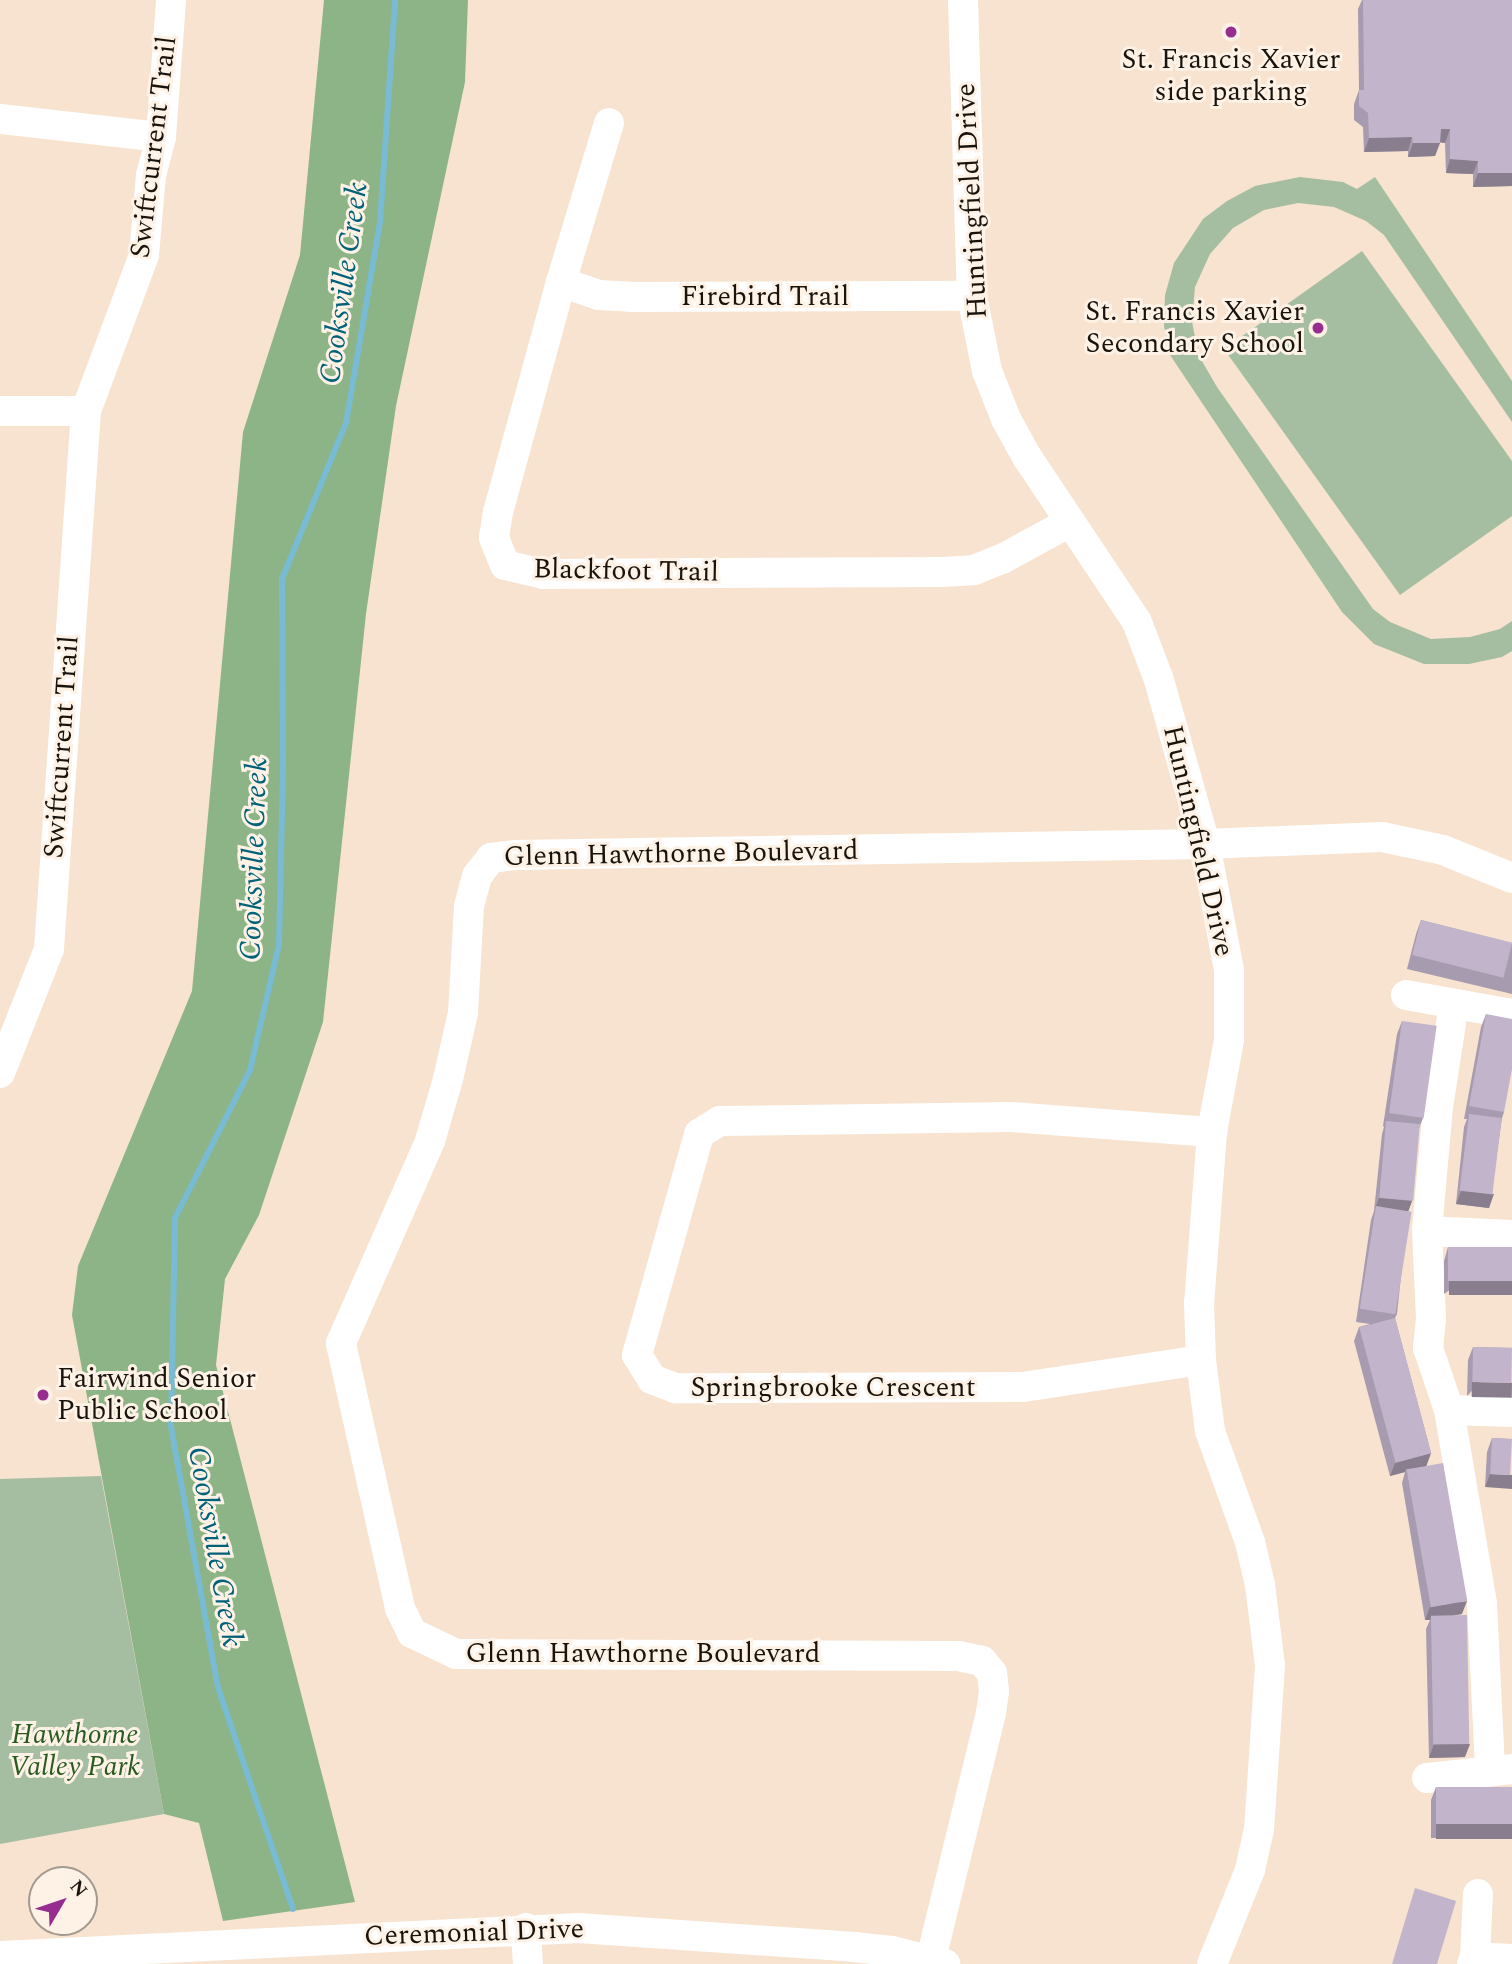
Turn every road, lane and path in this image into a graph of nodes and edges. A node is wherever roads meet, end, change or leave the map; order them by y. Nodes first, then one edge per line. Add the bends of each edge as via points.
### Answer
1 (171, 0) edge
2 (963, 0) edge
3 (0, 119) edge
4 (610, 122) dead end
5 (161, 136) junction
6 (561, 282) junction
7 (972, 296) junction
8 (0, 411) edge
9 (86, 411) junction
10 (1070, 522) junction
11 (1205, 844) junction
12 (1512, 878) edge
13 (1406, 995) dead end
14 (1454, 1004) junction
15 (1512, 1014) edge
16 (0, 1073) edge
17 (1212, 1132) junction
18 (1427, 1231) junction
19 (1512, 1236) edge
20 (1201, 1360) junction
21 (1450, 1410) junction
22 (1512, 1412) edge
23 (1501, 1769) edge
24 (1427, 1778) dead end
25 (1478, 1894) dead end
26 (526, 1928) junction
27 (0, 1956) edge
28 (1512, 1959) edge
29 (1474, 1960) edge
30 (938, 1961) edge
31 (528, 1964) edge
32 (1212, 1964) edge

1 - 5 street, Swiftcurrent Trail
2 - 7 street, Huntingfield Drive
3 - 5 street
4 - 6 street, Blackfoot Trail
5 - 9 street, Swiftcurrent Trail via 151,175 144,255
6 - 7 street, Firebird Trail via 598,295 631,297
6 - 10 street, Blackfoot Trail via 498,512 494,538 505,565 543,574 963,570 1004,558
7 - 10 street, Huntingfield Drive via 987,371 1006,419
8 - 9 street
9 - 16 street, Swiftcurrent Trail via 49,949
10 - 11 street, Huntingfield Drive via 1137,622 1159,680
11 - 12 street, Glenn Hawthorne Boulevard via 1382,837 1443,850
11 - 17 street, Huntingfield Drive via 1229,980 1229,1040
11 - 30 street, Glenn Hawthorne Boulevard via 491,858 477,876 469,906 463,1013 430,1141 341,1343 400,1608 412,1633 456,1654 959,1656 982,1661 992,1673 992,1713
13 - 14 street
14 - 15 street
14 - 18 street via 1438,1107
17 - 20 street, Huntingfield Drive via 1199,1303
17 - 20 street, Springbrooke Crescent via 1011,1117 720,1121 699,1134 637,1355 652,1379 675,1388 1022,1387
18 - 19 street
18 - 21 street via 1428,1348
20 - 32 street, Huntingfield Drive via 1210,1431 1250,1542 1260,1585 1270,1665 1259,1829 1250,1870
21 - 22 street
21 - 23 street via 1482,1604
23 - 24 street
25 - 29 street
26 - 27 street, Ceremonial Drive
26 - 30 street, Ceremonial Drive via 840,1946
26 - 31 street
28 - 29 street

